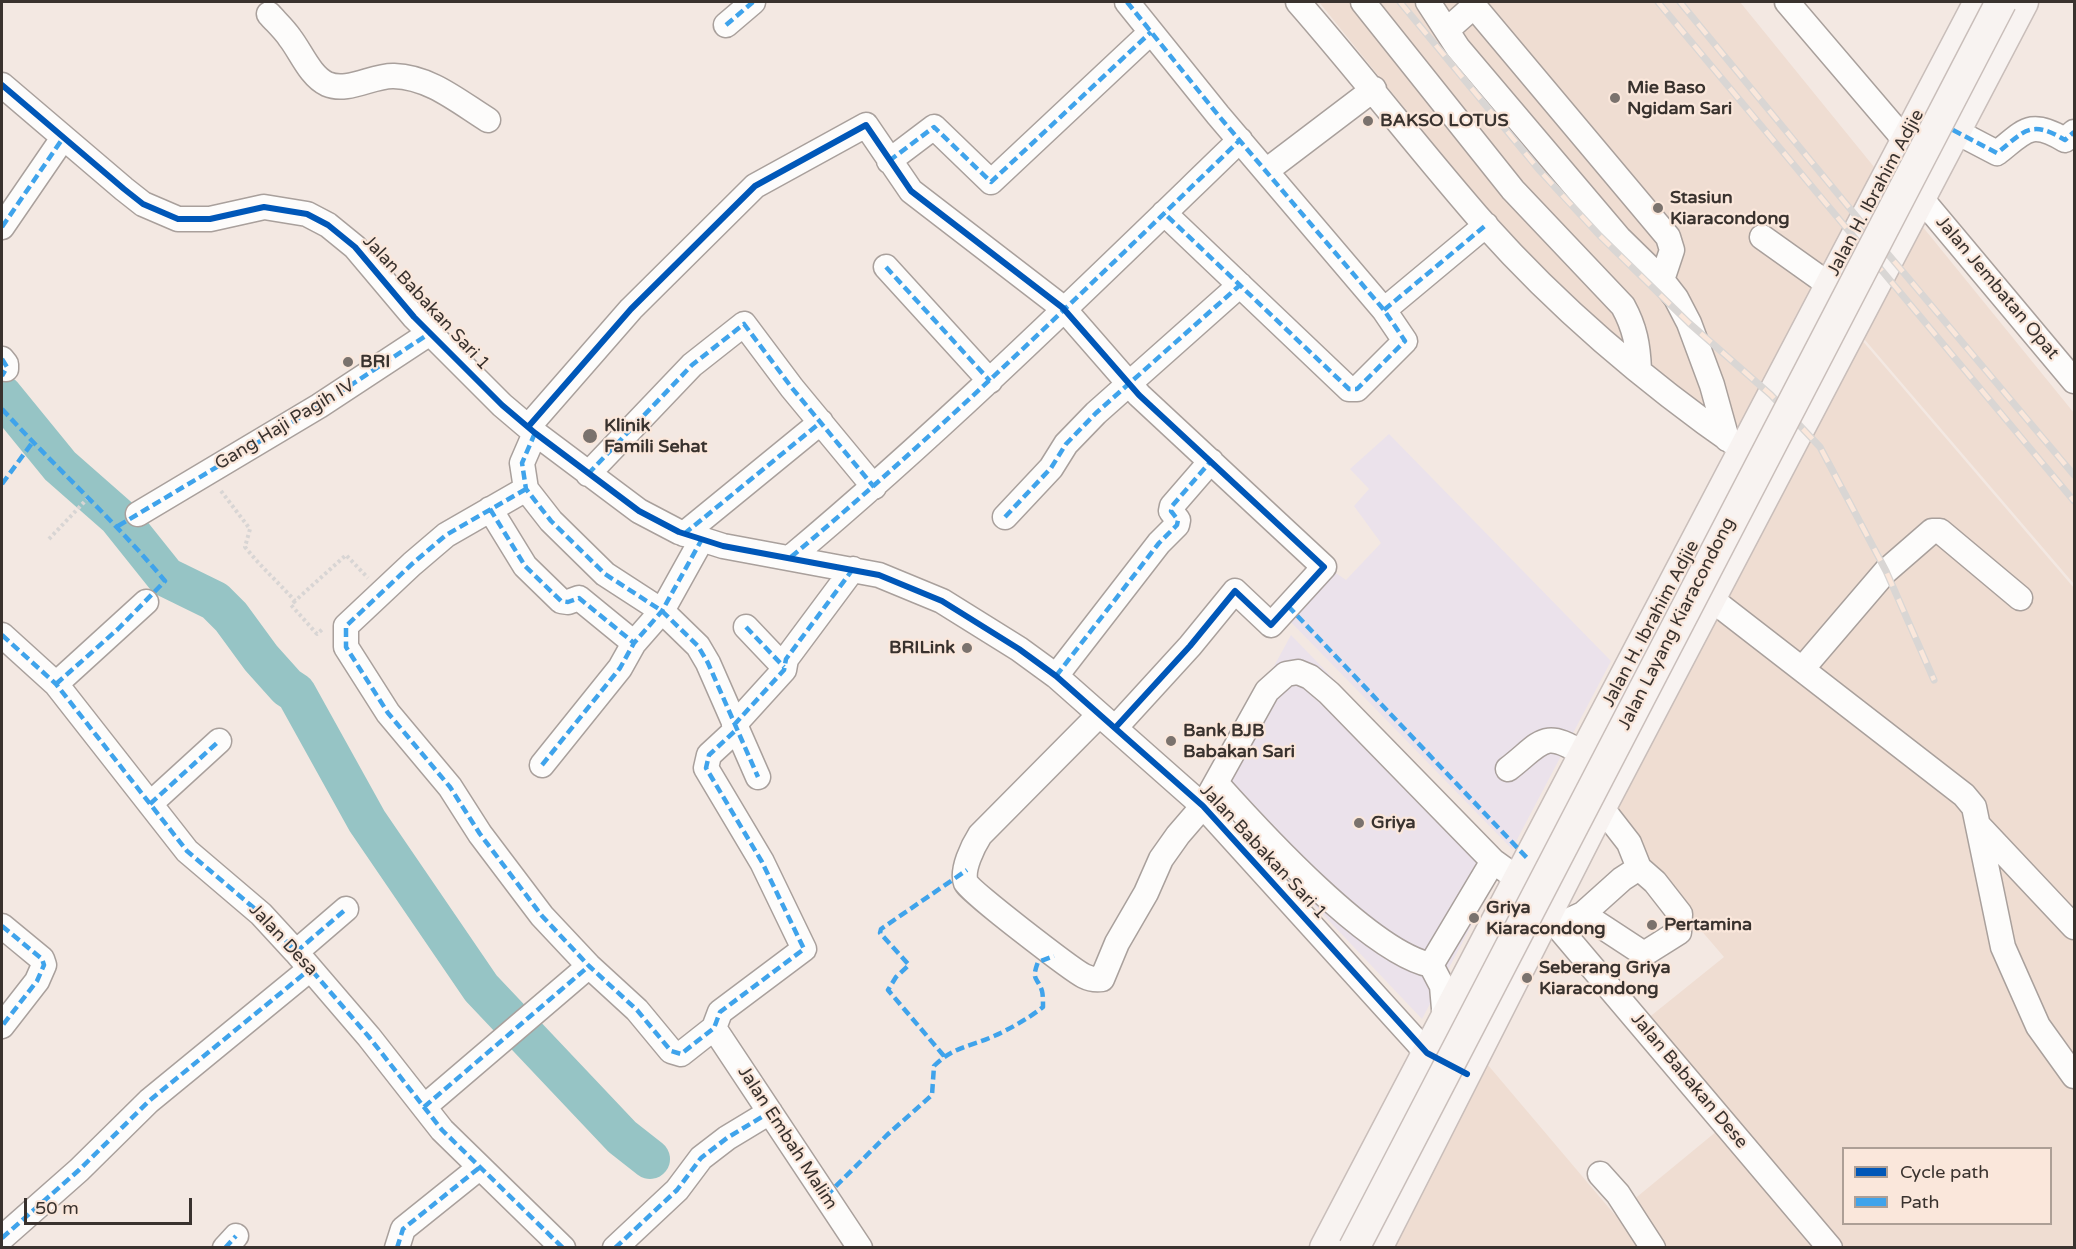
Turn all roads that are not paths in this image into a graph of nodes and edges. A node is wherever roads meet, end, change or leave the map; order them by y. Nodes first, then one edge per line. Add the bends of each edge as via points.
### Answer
1 (753, 2) edge
2 (1127, 2) edge
3 (1298, 2) edge
4 (1363, 2) edge
5 (1428, 2) edge
6 (1787, 2) edge
7 (1978, 2) edge
8 (2001, 2) edge
9 (2023, 2) edge
10 (269, 14) dead end
11 (726, 25) dead end
12 (1447, 30) junction
13 (1151, 32) junction
14 (2, 85) edge
15 (1374, 89) junction
16 (488, 120) dead end
17 (1953, 130) junction
18 (2074, 132) edge
19 (63, 138) junction
20 (1904, 139) junction
21 (1240, 141) junction
22 (889, 161) junction
23 (1266, 171) junction
24 (1919, 196) junction
25 (1164, 213) junction
26 (1486, 225) junction
27 (2, 228) edge
28 (1762, 237) dead end
29 (886, 267) dead end
30 (1662, 280) junction
31 (1828, 284) junction
32 (1240, 285) junction
33 (1063, 308) junction
34 (1384, 310) junction
35 (430, 333) junction
36 (1786, 365) junction
37 (1639, 370) junction
38 (990, 381) junction
39 (2074, 381) edge
40 (1128, 382) junction
41 (1822, 386) junction
42 (821, 422) junction
43 (531, 430) junction
44 (1735, 444) junction
45 (1211, 461) junction
46 (588, 474) junction
47 (874, 487) junction
48 (526, 489) junction
49 (490, 509) junction
50 (138, 514) dead end
51 (1005, 517) dead end
52 (693, 537) junction
53 (791, 557) junction
54 (853, 569) junction
55 (1710, 598) junction
56 (2020, 598) dead end
57 (146, 602) dead end
58 (662, 611) junction
59 (746, 627) dead end
60 (2, 635) edge
61 (634, 643) junction
62 (784, 667) junction
63 (1803, 668) junction
64 (1056, 676) junction
65 (56, 684) junction
66 (1604, 715) junction
67 (1107, 722) junction
68 (735, 727) junction
69 (1639, 733) junction
70 (219, 741) dead end
71 (1583, 754) junction
72 (542, 765) dead end
73 (1508, 769) dead end
74 (758, 777) dead end
75 (1217, 784) junction
76 (150, 804) junction
77 (1203, 806) junction
78 (1601, 807) junction
79 (1978, 825) junction
80 (1493, 861) junction
81 (1639, 868) junction
82 (1518, 879) junction
83 (346, 909) dead end
84 (1583, 914) junction
85 (1553, 921) junction
86 (2, 926) edge
87 (2074, 927) edge
88 (303, 960) junction
89 (1431, 965) junction
90 (589, 966) junction
91 (1445, 1020) junction
92 (2, 1026) edge
93 (714, 1028) junction
94 (1427, 1053) junction
95 (1467, 1074) junction
96 (2074, 1076) edge
97 (424, 1107) junction
98 (770, 1112) junction
99 (479, 1168) junction
100 (1600, 1174) dead end
101 (2, 1238) edge
102 (397, 1248) edge
103 (563, 1248) edge
104 (615, 1248) edge
105 (860, 1248) edge
106 (1324, 1248) edge
107 (1354, 1248) edge
108 (1377, 1248) edge
109 (1653, 1248) edge
110 (1830, 1248) edge

1 - 11 street
2 - 13 street
3 - 15 street
4 - 37 street via 1513,190 1623,306 1634,325
5 - 12 street
6 - 20 street
7 - 20 main road, Jalan H. Ibrahim Adjie
8 - 107 main road, Jalan Layang Kiaracondong, bridge
9 - 17 main road
10 - 16 street via 326,83 335,86 376,77 416,78
12 - 30 street via 1611,229
12 - 30 street via 1474,6 1668,237 1672,250
13 - 21 street
13 - 22 street via 991,182 934,127
14 - 19 street, Jalan Babakan Sari 1
15 - 23 street
15 - 26 street
17 - 18 street via 1997,153 2015,137 2034,129 2046,129 2065,140
17 - 24 main road
19 - 27 street
19 - 35 street, Jalan Babakan Sari 1 via 143,204 178,219 210,219 264,207 307,214 328,225 355,247
20 - 31 main road, Jalan H. Ibrahim Adjie
21 - 23 street
21 - 25 street
22 - 33 street via 911,191
22 - 43 street via 866,125 755,186 631,309
23 - 34 street
24 - 39 street, Jalan Jembatan Opat
24 - 41 main road
25 - 32 street
25 - 33 street
26 - 34 street
26 - 37 street via 1557,297
28 - 31 street
29 - 38 street
30 - 44 street via 1689,323
31 - 36 main road, Jalan H. Ibrahim Adjie
32 - 34 street via 1352,390 1405,341
32 - 40 street
33 - 38 street
33 - 40 street
35 - 43 street, Jalan Babakan Sari 1
35 - 50 street, Gang Haji Pagih IV via 320,406
36 - 41 main road
36 - 44 main road, Jalan H. Ibrahim Adjie
37 - 44 street
38 - 47 street
40 - 45 street
40 - 51 street via 1073,436 1051,468
41 - 55 main road
42 - 46 street via 744,324 692,365
42 - 47 street
42 - 52 street
43 - 46 street, Jalan Babakan Sari 1
43 - 48 street via 522,463
44 - 66 main road, Jalan H. Ibrahim Adjie
45 - 64 street via 1172,506 1177,525
45 - 67 street via 1324,567 1271,625 1235,591 1190,646
46 - 52 street, Jalan Babakan Sari 1 via 639,512
47 - 53 street
48 - 49 street
48 - 58 street via 551,521 605,574
49 - 61 street via 525,566 561,601 579,598
49 - 90 street via 446,535 346,626 346,647 388,713 450,787 542,916
52 - 53 street, Jalan Babakan Sari 1
52 - 58 street
53 - 54 street, Jalan Babakan Sari 1
54 - 62 street
54 - 64 street, Jalan Babakan Sari 1 via 879,575 942,601
55 - 63 street
55 - 69 main road
56 - 63 street via 1940,531 1932,531 1886,571
57 - 65 street
58 - 61 street
58 - 68 street via 698,646
59 - 62 street
60 - 65 street, Jalan Desa
61 - 72 street via 620,668
62 - 68 street
63 - 79 street via 1964,795 1974,807
64 - 67 street, Jalan Babakan Sari 1
65 - 76 street, Jalan Desa
66 - 69 main road
66 - 71 main road, Jalan H. Ibrahim Adjie
67 - 77 street, Jalan Babakan Sari 1
67 - 77 street via 980,836 965,877 969,889 1075,971 1092,980 1102,979 1161,859
68 - 74 street
68 - 93 street via 708,755 706,768 762,862 804,949 720,1012
69 - 78 main road
70 - 76 street
71 - 73 street via 1552,738
71 - 82 main road, Jalan H. Ibrahim Adjie
75 - 77 street
75 - 80 street via 1267,691 1286,674 1298,672 1329,693
75 - 89 street via 1365,930 1419,963
76 - 88 street, Jalan Desa via 187,851 261,914
77 - 94 street, Jalan Babakan Sari 1
78 - 81 street via 1624,836
78 - 85 main road
79 - 87 street
79 - 96 street via 2002,947 2038,1026
80 - 82 street
80 - 89 street
81 - 84 street
81 - 84 street via 1680,914 1679,932 1644,954
82 - 91 main road, Jalan H. Ibrahim Adjie
83 - 88 street
84 - 85 street
85 - 95 main road
85 - 110 street, Jalan Babakan Dese
86 - 92 street via 42,959 44,965 37,981
88 - 97 street, Jalan Desa
88 - 101 street
89 - 91 street via 1442,986
90 - 93 street via 637,1010 671,1051 681,1054
90 - 97 street
91 - 94 main road, Jalan H. Ibrahim Adjie
93 - 98 street, Jalan Embah Malim
94 - 95 street, Jalan Babakan Sari 1
94 - 106 main road, Jalan H. Ibrahim Adjie
95 - 108 main road
97 - 99 street, Jalan Desa
98 - 104 street via 701,1158 677,1190
98 - 105 street, Jalan Embah Malim
99 - 102 street via 404,1229
99 - 103 street, Jalan Desa
100 - 109 street

